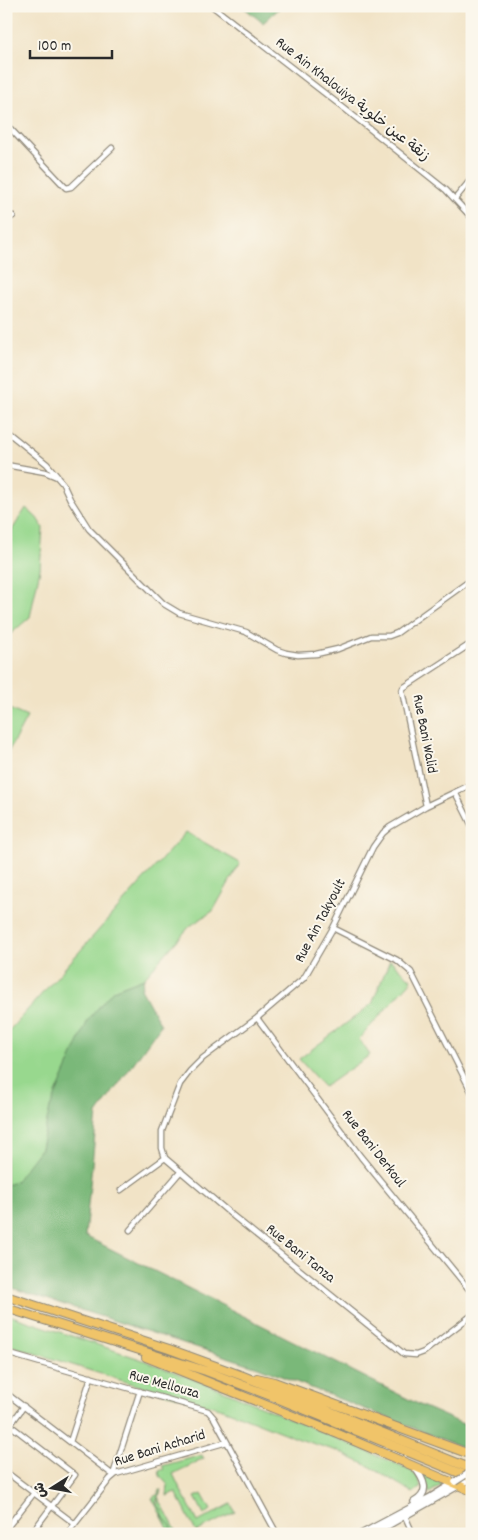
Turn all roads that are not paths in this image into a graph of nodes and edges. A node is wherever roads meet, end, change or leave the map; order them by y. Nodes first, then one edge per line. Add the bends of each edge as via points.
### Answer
1 (212, 6) edge
2 (6, 124) edge
3 (112, 148) dead end
4 (472, 178) edge
5 (455, 199) junction
6 (13, 216) dead end
7 (472, 218) edge
8 (6, 220) edge
9 (6, 431) edge
10 (6, 465) edge
11 (57, 477) junction
12 (472, 580) edge
13 (472, 643) edge
14 (472, 784) edge
15 (455, 792) junction
16 (426, 806) junction
17 (472, 826) edge
18 (334, 928) junction
19 (257, 1018) junction
20 (472, 1093) edge
21 (165, 1158) junction
22 (181, 1172) junction
23 (121, 1190) dead end
24 (130, 1230) dead end
25 (472, 1293) edge
26 (6, 1296) edge
27 (6, 1308) edge
28 (472, 1315) edge
29 (101, 1338) junction
30 (6, 1353) edge
31 (243, 1376) junction
32 (91, 1377) junction
33 (140, 1390) junction
34 (6, 1392) edge
35 (24, 1406) junction
36 (8, 1423) edge
37 (6, 1430) edge
38 (70, 1442) junction
39 (227, 1442) junction
40 (472, 1456) edge
41 (414, 1467) junction
42 (472, 1470) edge
43 (6, 1472) edge
44 (113, 1475) junction
45 (472, 1478) edge
46 (457, 1484) junction
47 (472, 1491) edge
48 (34, 1493) junction
49 (52, 1507) junction
50 (404, 1514) junction
51 (8, 1522) edge
52 (75, 1524) junction
53 (375, 1527) junction
54 (6, 1529) edge
55 (31, 1534) edge
56 (68, 1534) edge
57 (277, 1534) edge
58 (361, 1534) edge
59 (373, 1534) edge
60 (413, 1534) edge

1 - 5 street, Rue Ain Khalouiya زنقة عين خلوية
2 - 3 street via 66,188 71,187
4 - 5 street
5 - 7 street, Rue Ain Khalouiya زنقة عين خلوية
6 - 8 street
9 - 11 street via 47,464
10 - 11 street
11 - 12 street via 89,529 164,604 179,613 246,632 286,653 323,653 371,636 392,635
13 - 16 street, Rue Bani Walid via 402,691
14 - 15 street, Rue Ain Takyoult
15 - 16 street, Rue Ain Takyoult
15 - 17 street
16 - 18 street, Rue Ain Takyoult via 383,833
18 - 19 street, Rue Ain Takyoult via 304,978
18 - 20 street via 397,960 411,972
19 - 21 street, Rue Ain Takyoult via 203,1058 180,1084 162,1131
19 - 25 street, Rue Bani Derkoul via 361,1157
21 - 22 street, Rue Bani Tanza
21 - 23 street
22 - 24 street
22 - 28 street, Rue Bani Tanza via 404,1354 424,1352
26 - 31 highway
27 - 29 highway
29 - 41 highway
29 - 45 highway via 280,1399
30 - 32 street, Rue Mellouza
31 - 40 highway via 274,1382
31 - 42 highway
32 - 33 street, Rue Mellouza
32 - 38 street
33 - 39 street, Rue Mellouza via 208,1411
33 - 44 street
34 - 35 street
35 - 36 street
35 - 38 street
36 - 37 street
36 - 49 street via 75,1474
38 - 44 street
39 - 44 street, Rue Bani Acharid
39 - 57 street, Rue Mellouza
41 - 46 highway
41 - 53 street via 424,1486 422,1496
42 - 46 street, bridge
43 - 48 street
44 - 52 street, Rue Bani Acharid
45 - 46 street
46 - 47 highway
46 - 50 street
48 - 49 street
48 - 51 street
49 - 52 street
49 - 55 street
50 - 53 street
50 - 59 street
50 - 60 street
51 - 54 street
52 - 56 street, Rue Bani Acharid
53 - 58 street

